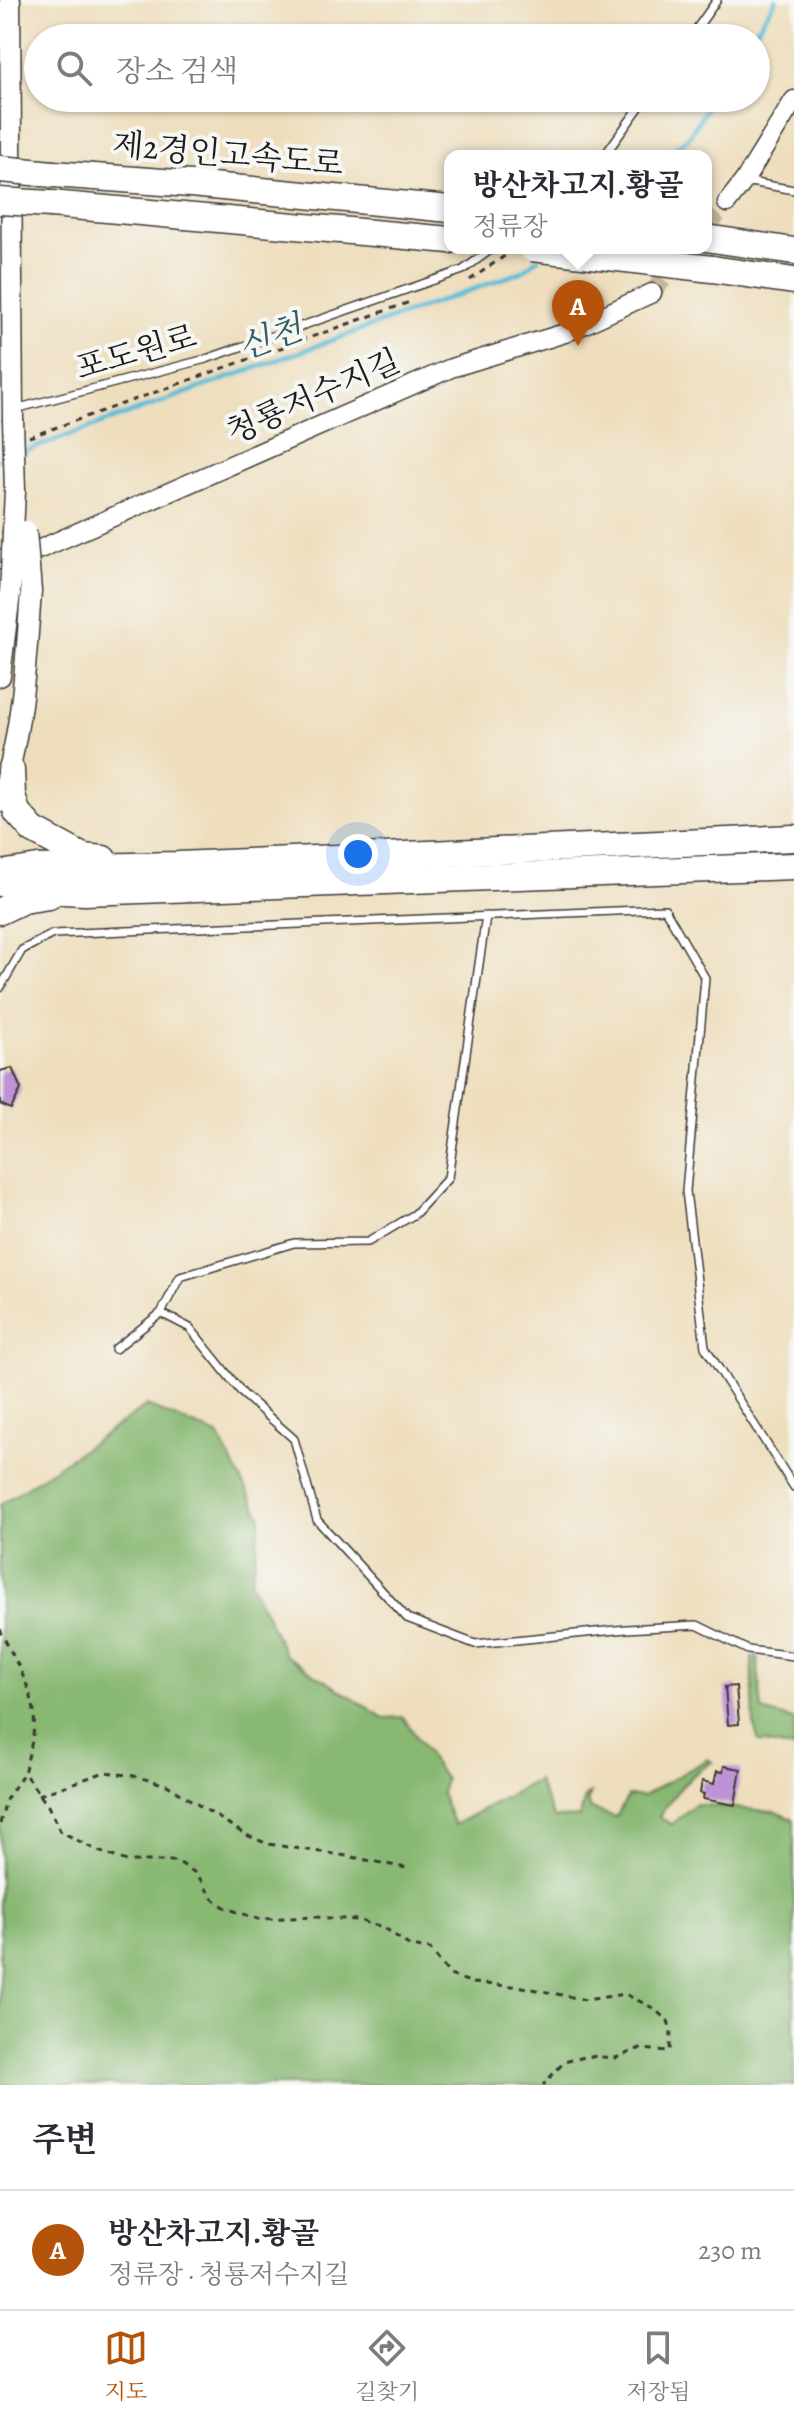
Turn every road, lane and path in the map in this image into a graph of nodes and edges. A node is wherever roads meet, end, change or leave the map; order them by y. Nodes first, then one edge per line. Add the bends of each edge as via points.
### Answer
1 (10, 0) edge
2 (717, 0) edge
3 (700, 24) edge
4 (794, 100) edge
5 (636, 112) edge
6 (608, 150) edge
7 (0, 169) edge
8 (744, 181) junction
9 (794, 190) edge
10 (0, 201) edge
11 (727, 203) tunnel mouth
12 (444, 208) edge
13 (438, 239) edge
14 (718, 240) edge
15 (794, 251) edge
16 (485, 254) edge
17 (508, 254) edge
18 (583, 254) edge
19 (789, 281) edge
20 (459, 284) dead end
21 (652, 293) tunnel mouth
22 (415, 300) dead end
23 (13, 414) junction
24 (30, 437) dead end
25 (0, 559) edge
26 (20, 592) junction
27 (0, 676) edge
28 (11, 770) junction
29 (0, 802) edge
30 (794, 838) edge
31 (178, 865) junction
32 (794, 866) edge
33 (0, 874) edge
34 (0, 883) edge
35 (85, 892) junction
36 (0, 911) edge
37 (486, 916) junction
38 (0, 988) edge
39 (161, 1313) junction
40 (115, 1349) dead end
41 (794, 1487) edge
42 (0, 1629) edge
43 (794, 1656) edge
44 (24, 1773) junction
45 (39, 1795) junction
46 (0, 1824) edge
47 (411, 1869) dead end
48 (543, 2085) edge

1 - 23 main road
2 - 3 lane
4 - 8 street
5 - 6 lane
7 - 12 highway, 제2경인고속도로, bridge
8 - 9 lane
8 - 11 street
10 - 13 highway, 제2경인고속도로, bridge
14 - 15 highway
16 - 23 lane, 포도원로 via 463,270 206,359
17 - 20 path
18 - 19 highway, bridge
21 - 25 street, 청룡저수지길 via 565,333 451,368 40,549
22 - 24 path
23 - 26 main road, bridge
26 - 27 main road
26 - 28 main road via 27,645
28 - 29 main road
28 - 31 highway via 17,812 33,830 83,857
30 - 31 highway
31 - 33 highway via 38,868
32 - 35 highway
34 - 35 highway
35 - 36 highway via 23,900
37 - 38 lane via 53,934 22,950
37 - 39 lane via 448,1178 415,1214 368,1242 294,1243 180,1277
37 - 41 lane via 665,909 705,978 686,1191 705,1347
39 - 40 lane
39 - 43 lane via 190,1328 243,1394 294,1439 317,1520 407,1618 475,1644 697,1625 748,1650
42 - 44 path via 34,1709
44 - 45 path
44 - 46 path via 6,1800
45 - 47 path via 105,1772 134,1776 167,1785 268,1844
45 - 48 path via 60,1831 127,1861 177,1861 197,1874 212,1898 226,1908 258,1919 357,1920 383,1927 410,1946 430,1949 450,1975 473,1983 586,2000 625,1994 668,2021 670,2051 638,2049 616,2058 589,2056 564,2062

